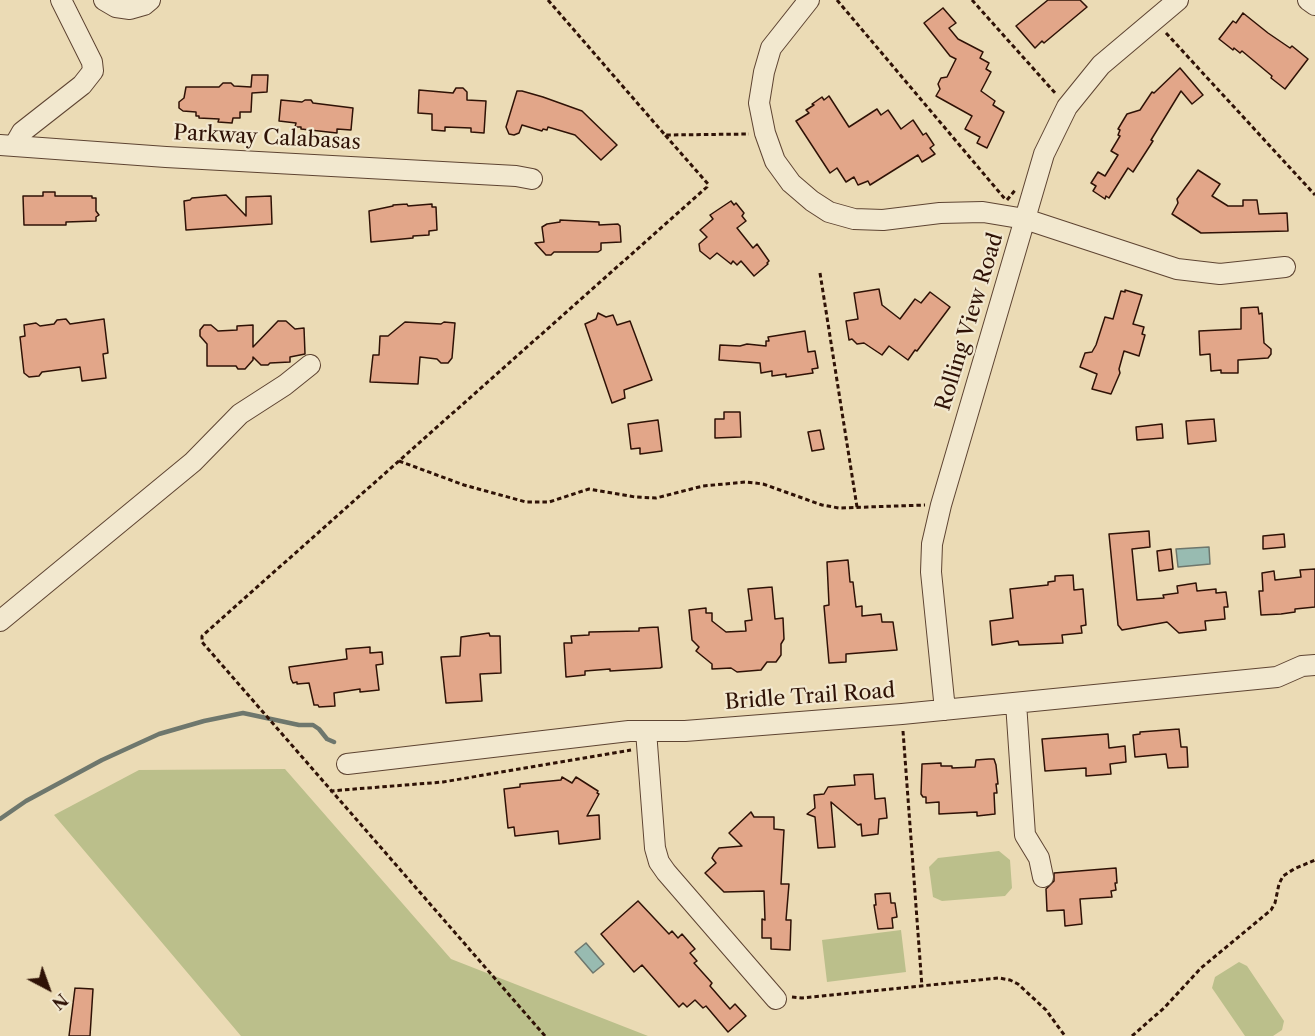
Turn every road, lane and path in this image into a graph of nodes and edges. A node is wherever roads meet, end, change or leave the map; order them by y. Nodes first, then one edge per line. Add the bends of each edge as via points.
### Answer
1 (61, 0) edge
2 (104, 0) edge
3 (150, 0) edge
4 (548, 0) edge
5 (809, 0) edge
6 (837, 0) edge
7 (972, 0) edge
8 (1178, 0) edge
9 (1308, 0) edge
10 (1315, 5) edge
11 (1153, 20) junction
12 (1064, 87) dead end
13 (1062, 101) junction
14 (765, 134) junction
15 (665, 135) junction
16 (7, 145) edge
17 (532, 179) dead end
18 (1017, 187) dead end
19 (1315, 195) edge
20 (995, 200) dead end
21 (1006, 201) junction
22 (1025, 219) junction
23 (1285, 267) dead end
24 (820, 273) dead end
25 (310, 365) dead end
26 (399, 461) junction
27 (941, 505) junction
28 (857, 507) junction
29 (0, 621) edge
30 (1315, 665) edge
31 (1016, 703) junction
32 (945, 710) junction
33 (902, 714) junction
34 (638, 731) junction
35 (347, 764) dead end
36 (330, 791) junction
37 (1315, 860) edge
38 (1043, 877) dead end
39 (922, 987) junction
40 (776, 999) joint
41 (545, 1036) edge
42 (1065, 1036) edge
43 (1132, 1036) edge

1 - 16 street via 93,71 82,85
2 - 3 street via 130,9
4 - 15 path
5 - 14 street via 771,48 759,103
6 - 21 path
7 - 13 path
8 - 11 street, Rolling View Road
9 - 10 street
11 - 13 street, Rolling View Road
11 - 19 path
12 - 13 path
13 - 22 street, Rolling View Road
14 - 15 path
14 - 22 street via 775,161 791,183 829,212 854,219 983,212
15 - 26 path via 707,187
16 - 17 street, Parkway Calabasas
18 - 21 path
20 - 21 path
22 - 23 street via 1177,269 1220,274
22 - 27 street, Rolling View Road
24 - 28 path
25 - 29 street via 240,414 193,462
26 - 28 path via 526,502 549,502 589,489 656,498 703,486 746,482 763,483 822,505
26 - 36 path via 202,636 202,642
27 - 28 path
27 - 32 street, Rolling View Road via 932,544 931,572
30 - 31 street, Bridle Trail Road via 1277,677
31 - 32 street, Bridle Trail Road
31 - 38 street via 1025,835 1039,858
32 - 33 street, Bridle Trail Road
33 - 34 street, Bridle Trail Road via 685,731
33 - 39 path
34 - 35 street, Bridle Trail Road
34 - 36 path via 632,750 443,782
34 - 40 street via 659,862
36 - 41 path
37 - 43 path via 1283,876 1271,910 1201,968
39 - 40 path
39 - 42 path via 1010,980 1046,1010

